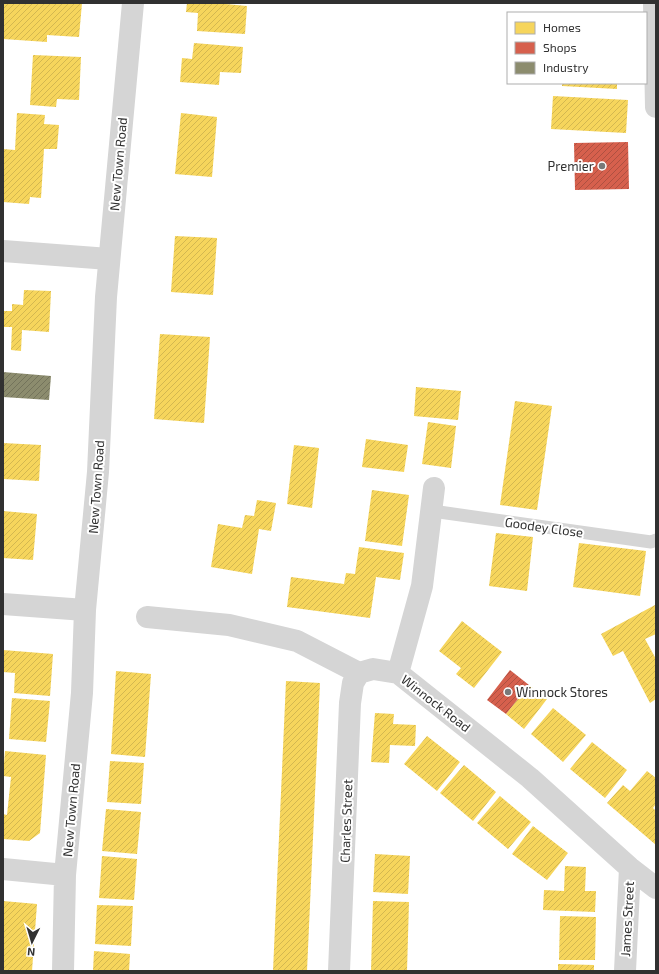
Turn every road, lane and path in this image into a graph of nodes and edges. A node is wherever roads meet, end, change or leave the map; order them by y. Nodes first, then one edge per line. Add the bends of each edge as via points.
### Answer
1 (133, 3) edge
2 (654, 3) edge
3 (656, 107) edge
4 (3, 251) edge
5 (109, 259) junction
6 (434, 488) dead end
7 (432, 511) junction
8 (656, 540) edge
9 (3, 604) edge
10 (85, 610) junction
11 (147, 617) dead end
12 (359, 673) junction
13 (398, 673) junction
14 (630, 868) junction
15 (3, 869) edge
16 (65, 876) junction
17 (656, 888) edge
18 (63, 971) edge
19 (339, 971) edge
20 (625, 971) edge

1 - 5 street, New Town Road
2 - 3 street
4 - 5 street
5 - 10 street, New Town Road via 98,472
6 - 7 street
7 - 8 lane, Goodey Close via 651,542
7 - 13 street via 422,586
9 - 10 street
10 - 16 street, New Town Road via 82,693
11 - 12 street via 229,624 297,641
12 - 13 street, Winnock Road via 373,669
12 - 19 street, Charles Street via 353,683 350,703
13 - 14 street, Winnock Road via 530,778
14 - 17 street, Winnock Road
14 - 20 street, James Street
15 - 16 street
16 - 18 street, New Town Road

